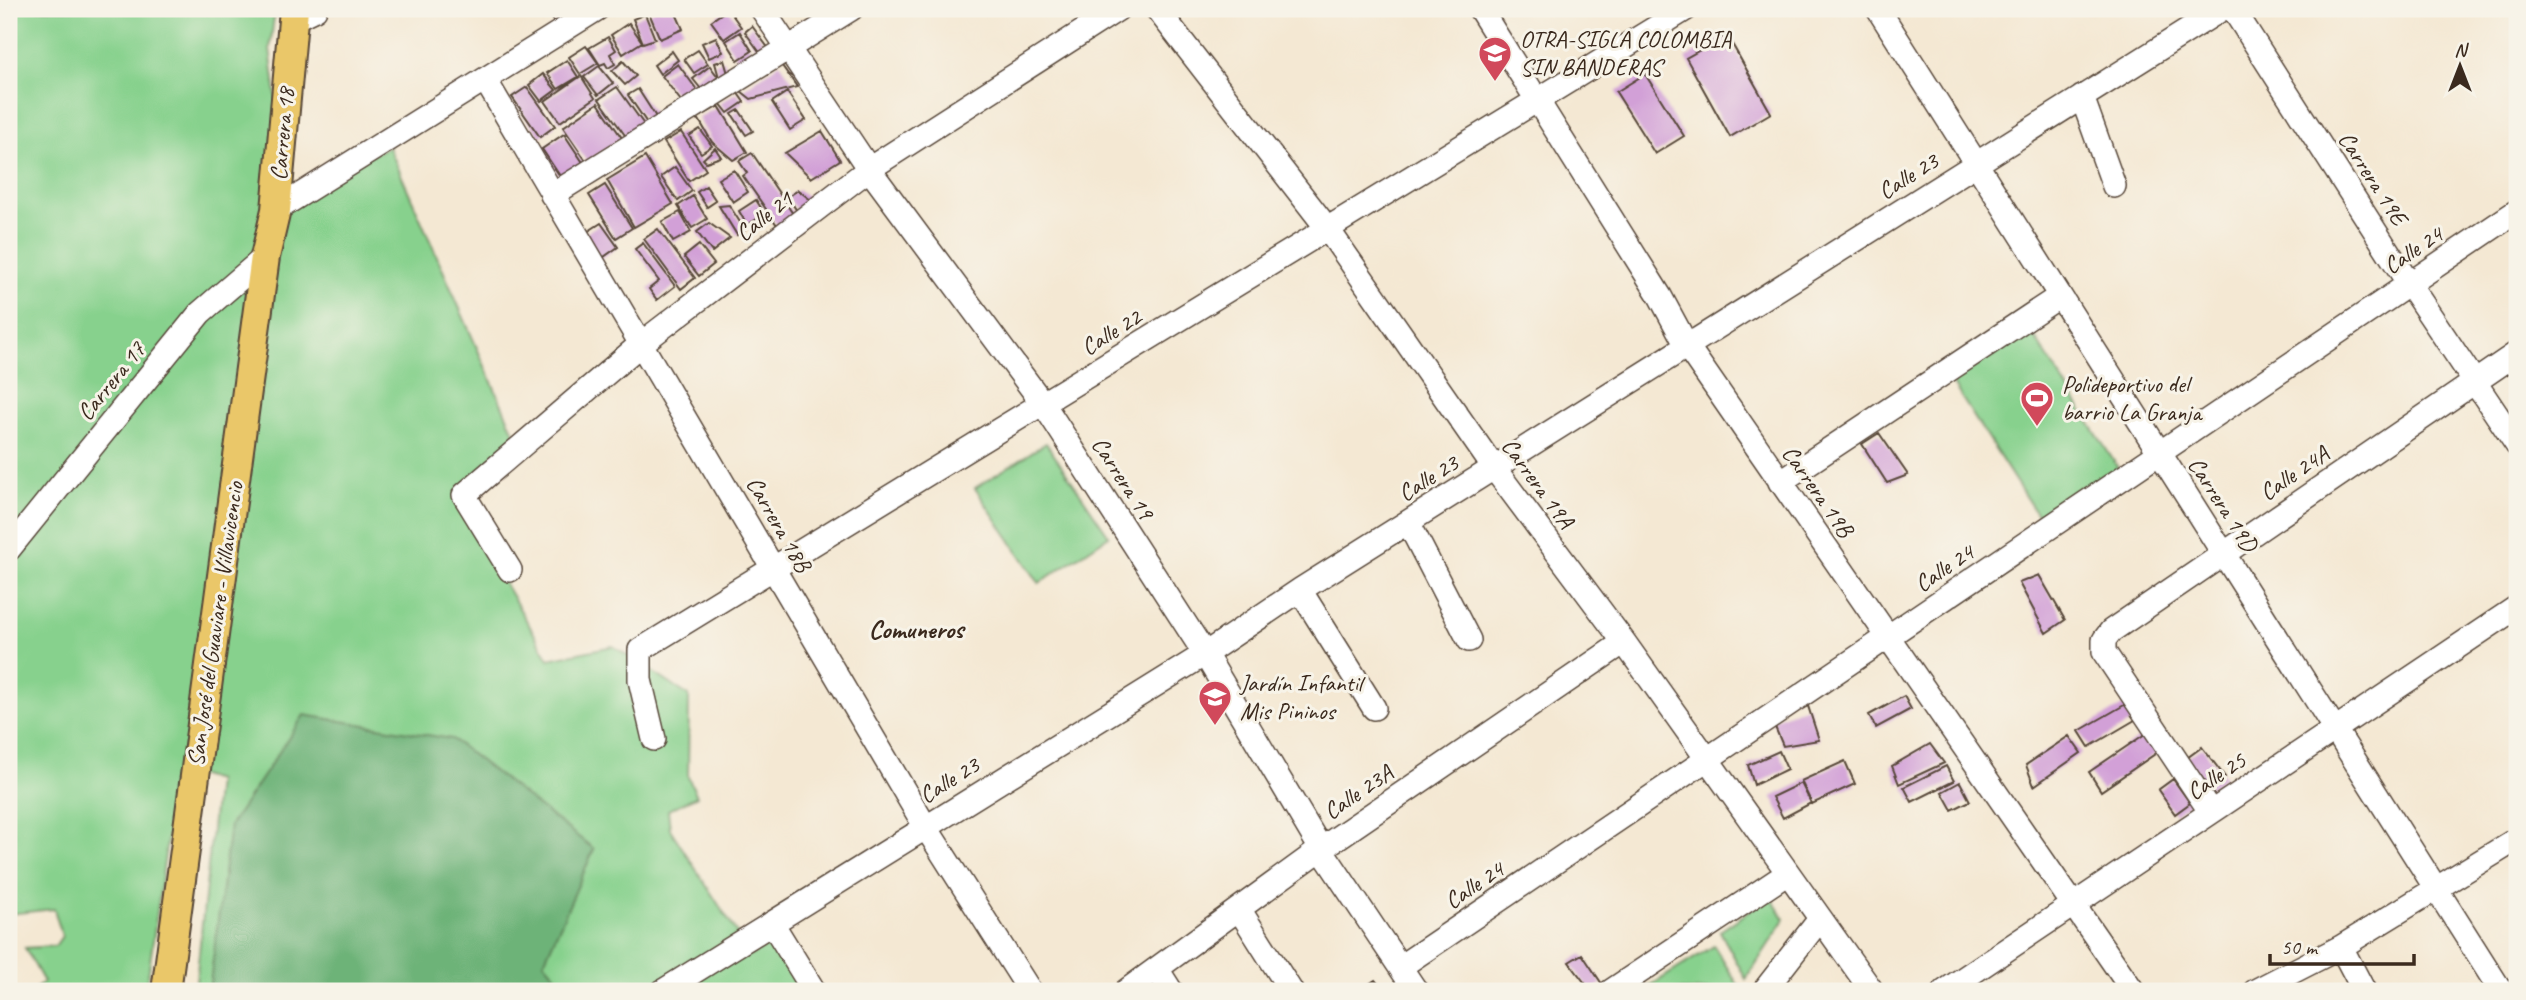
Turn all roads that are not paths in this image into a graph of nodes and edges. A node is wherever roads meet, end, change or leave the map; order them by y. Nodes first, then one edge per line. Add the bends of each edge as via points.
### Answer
1 (597, 9) edge
2 (762, 9) edge
3 (850, 9) edge
4 (1118, 9) edge
5 (1157, 9) edge
6 (1480, 9) edge
7 (1686, 9) edge
8 (1878, 9) edge
9 (2221, 9) edge
10 (2233, 9) edge
11 (300, 13) edge
12 (787, 47) junction
13 (486, 81) junction
14 (2082, 97) junction
15 (1539, 99) junction
16 (1977, 163) junction
17 (869, 169) junction
18 (2114, 186) dead end
19 (552, 195) junction
20 (276, 210) junction
21 (2517, 212) edge
22 (1328, 228) junction
23 (265, 257) junction
24 (2409, 284) junction
25 (2060, 296) junction
26 (642, 343) junction
27 (1687, 346) junction
28 (2517, 353) edge
29 (2476, 381) junction
30 (1044, 405) junction
31 (2517, 445) edge
32 (2160, 453) junction
33 (1494, 468) junction
34 (1780, 482) junction
35 (1408, 522) junction
36 (9, 549) edge
37 (2224, 553) junction
38 (774, 568) junction
39 (510, 570) dead end
40 (1300, 590) junction
41 (2517, 607) edge
42 (1887, 637) junction
43 (1469, 639) dead end
44 (1624, 642) junction
45 (1205, 654) junction
46 (1374, 708) dead end
47 (2334, 729) junction
48 (654, 739) dead end
49 (1705, 760) junction
50 (2210, 811) junction
51 (925, 826) junction
52 (2517, 839) edge
53 (1321, 849) junction
54 (1788, 873) junction
55 (2435, 888) junction
56 (2074, 906) junction
57 (1239, 909) junction
58 (1820, 919) junction
59 (772, 923) junction
60 (2341, 947) junction
61 (1400, 967) junction
62 (1157, 969) junction
63 (1027, 990) edge
64 (166, 991) edge
65 (663, 991) edge
66 (814, 991) edge
67 (1126, 991) edge
68 (1171, 991) edge
69 (1291, 991) edge
70 (1416, 991) edge
71 (1611, 991) edge
72 (1765, 991) edge
73 (1872, 991) edge
74 (1945, 991) edge
75 (2133, 991) edge
76 (2255, 991) edge
77 (2364, 991) edge
78 (2501, 991) edge

1 - 13 street
2 - 12 street, Carrera 19
3 - 12 street
4 - 17 street, Calle 21
5 - 22 street, Carrera 19A
6 - 15 street, Carrera 19B
7 - 15 street, Calle 22
8 - 16 street, Carrera 19D
9 - 14 street, Calle 23
10 - 24 street, Carrera 19E
11 - 20 main road, Carrera 18
12 - 17 street, Carrera 19
12 - 19 street
13 - 19 street, Carrera 18B
13 - 20 street via 380,142
14 - 16 street, Calle 23
14 - 18 street
15 - 22 street, Calle 22
15 - 27 street, Carrera 19B
16 - 25 street, Carrera 19D
16 - 27 street, Calle 23
17 - 26 street, Calle 21
17 - 30 street, Carrera 19
19 - 26 street, Carrera 18B
20 - 23 main road, Carrera 18
21 - 24 street, Calle 24
22 - 30 street, Calle 22
22 - 33 street, Carrera 19A
23 - 36 street, Carrera 17 via 200,313
23 - 64 main road, San José del Guaviare - Villavicencio
24 - 29 street, Carrera 19E
24 - 32 street, Calle 24
25 - 32 street, Carrera 19D
25 - 34 street
26 - 38 street, Carrera 18B
26 - 39 street, Calle 21 via 464,495
27 - 33 street, Calle 23
27 - 34 street, Carrera 19B
28 - 29 street, Calle 24A
29 - 31 street, Carrera 19E
29 - 37 street, Calle 24A
30 - 38 street, Calle 22
30 - 45 street, Carrera 19
32 - 37 street, Carrera 19D
32 - 42 street, Calle 24
33 - 35 street, Calle 23
33 - 44 street, Carrera 19A
34 - 42 street, Carrera 19B
35 - 40 street, Calle 23
35 - 43 street
37 - 47 street, Carrera 19D
37 - 50 street, Calle 24A via 2104,640 2104,652
38 - 48 street, Calle 22 via 640,650 640,680
38 - 51 street, Carrera 18B
40 - 45 street, Calle 23
40 - 46 street
41 - 47 street, Calle 25
42 - 49 street, Calle 24
42 - 56 street, Carrera 19B
44 - 49 street, Carrera 19A
44 - 53 street, Calle 23A
45 - 51 street, Calle 23
45 - 53 street, Carrera 19
47 - 50 street, Calle 25
47 - 55 street, Carrera 19D
49 - 54 street, Carrera 19A
49 - 61 street, Calle 24
50 - 56 street, Calle 25
51 - 59 street, Calle 23
51 - 63 street, Carrera 18B
52 - 55 street
53 - 57 street, Calle 23A
53 - 61 street, Carrera 19
54 - 58 street, Carrera 19A
54 - 71 street
55 - 60 street
55 - 78 street, Carrera 19D
56 - 74 street, Calle 25
56 - 75 street, Carrera 19B
57 - 62 street, Calle 23A
57 - 69 street
58 - 72 street
58 - 73 street, Carrera 19A
59 - 65 street, Calle 23
59 - 66 street
60 - 76 street
60 - 77 street
61 - 70 street, Carrera 19
62 - 67 street, Calle 23A
62 - 68 street

